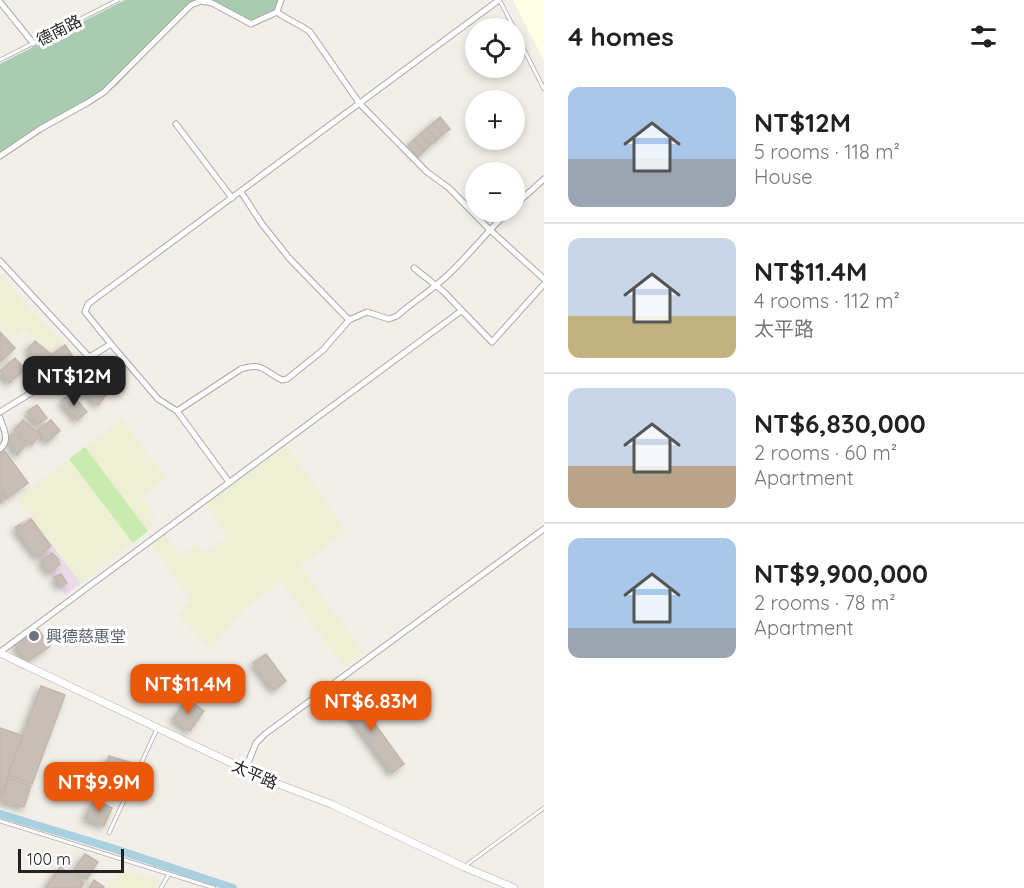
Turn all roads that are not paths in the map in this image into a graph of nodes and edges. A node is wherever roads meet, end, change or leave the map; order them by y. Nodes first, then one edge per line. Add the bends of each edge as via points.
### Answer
1 (118, 0) edge
2 (281, 0) edge
3 (499, 0) edge
4 (0, 2) edge
5 (277, 12) junction
6 (508, 18) edge
7 (33, 43) junction
8 (525, 51) edge
9 (0, 60) edge
10 (544, 89) edge
11 (360, 105) junction
12 (176, 124) dead end
13 (0, 156) edge
14 (544, 179) edge
15 (241, 192) junction
16 (525, 196) edge
17 (232, 198) junction
18 (497, 222) edge
19 (489, 229) junction
20 (0, 261) edge
21 (414, 268) dead end
22 (544, 279) edge
23 (544, 284) edge
24 (434, 285) junction
25 (461, 311) junction
26 (349, 320) junction
27 (111, 344) junction
28 (89, 357) junction
29 (177, 411) junction
30 (0, 412) edge
31 (0, 418) edge
32 (0, 449) edge
33 (229, 482) junction
34 (544, 529) edge
35 (0, 652) edge
36 (158, 728) junction
37 (245, 770) junction
38 (544, 808) edge
39 (0, 821) edge
40 (109, 833) dead end
41 (464, 867) junction
42 (170, 873) junction
43 (161, 888) edge
44 (214, 888) edge
45 (514, 888) edge

1 - 7 lane, 德南路
2 - 5 street
3 - 6 lane
3 - 11 street
4 - 7 street
5 - 11 street via 310,32
5 - 13 street via 251,24 212,3 201,1 191,5 104,92
7 - 9 lane, 德南路
8 - 10 lane
11 - 15 street
11 - 19 street
12 - 17 street
14 - 16 street
15 - 17 street
15 - 26 street via 290,258
17 - 27 street via 88,304 85,312
18 - 19 street
19 - 22 street
19 - 24 street
20 - 28 street
21 - 24 street
23 - 25 street via 492,342
24 - 25 street
24 - 26 street via 397,316 389,319 367,312
25 - 33 street
26 - 29 street via 323,350 286,379 260,366 241,369
27 - 28 street
27 - 29 street via 158,399
28 - 30 street
29 - 33 street
31 - 32 street via 7,434
33 - 35 street
34 - 37 street via 265,734 256,743
35 - 36 street, 太平路
36 - 37 street, 太平路
36 - 40 lane
37 - 41 street, 太平路 via 331,804
38 - 41 lane
39 - 42 lane
41 - 45 street, 太平路
42 - 43 lane
42 - 44 lane

